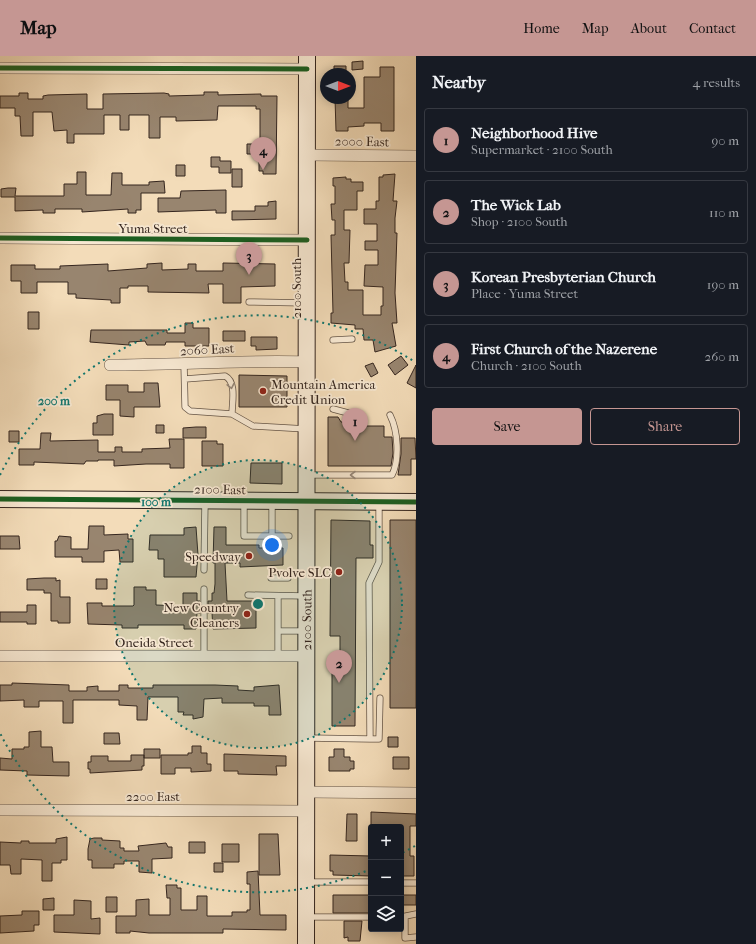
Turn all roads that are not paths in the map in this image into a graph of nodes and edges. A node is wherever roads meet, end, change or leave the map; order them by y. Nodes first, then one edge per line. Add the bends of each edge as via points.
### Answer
1 (307, 62) edge
2 (0, 68) edge
3 (307, 155) junction
4 (416, 156) edge
5 (0, 238) edge
6 (307, 240) junction
7 (250, 302) dead end
8 (307, 303) junction
9 (332, 340) dead end
10 (352, 340) dead end
11 (306, 362) junction
12 (184, 364) junction
13 (110, 365) dead end
14 (185, 379) junction
15 (332, 409) dead end
16 (232, 414) junction
17 (352, 414) dead end
18 (390, 415) dead end
19 (306, 429) junction
20 (307, 475) junction
21 (0, 499) edge
22 (205, 500) junction
23 (244, 501) junction
24 (272, 501) junction
25 (307, 501) junction
26 (379, 501) junction
27 (416, 502) edge
28 (272, 536) junction
29 (289, 536) dead end
30 (204, 570) dead end
31 (271, 578) dead end
32 (288, 578) dead end
33 (204, 590) dead end
34 (248, 595) dead end
35 (278, 596) junction
36 (307, 596) junction
37 (278, 631) junction
38 (307, 631) junction
39 (0, 656) edge
40 (204, 656) junction
41 (278, 656) junction
42 (307, 656) junction
43 (380, 698) dead end
44 (307, 738) junction
45 (370, 739) junction
46 (307, 792) junction
47 (416, 793) edge
48 (0, 810) edge
49 (306, 811) junction
50 (306, 882) junction
51 (368, 882) edge
52 (404, 883) edge
53 (416, 883) edge
54 (416, 914) edge
55 (306, 917) junction
56 (368, 917) edge
57 (404, 917) edge
58 (404, 928) edge
59 (416, 937) edge
60 (306, 944) edge

1 - 2 street
1 - 3 main road, 2100 South
3 - 4 street, 2000 East
3 - 6 main road, 2100 South
5 - 6 street, Yuma Street
6 - 8 main road, 2100 South
7 - 8 lane
8 - 11 main road, 2100 South
9 - 10 lane
11 - 12 street, 2060 East via 227,361
11 - 19 main road, 2100 South
12 - 13 street, 2060 East
12 - 14 lane
14 - 16 lane via 185,407 190,411
14 -> 16 lane via 225,376 229,378 232,384
15 - 17 lane
16 - 19 lane via 253,426
18 -> 20 lane via 396,426 396,467 392,475
19 - 20 main road, 2100 South
20 - 25 main road, 2100 South
21 - 22 main road, 2100 East
22 - 23 main road, 2100 East
22 - 30 lane
23 - 24 main road, 2100 East
23 - 28 lane via 244,536
24 - 25 main road, 2100 East
24 - 28 lane
25 - 26 main road, 2100 East
25 - 36 main road, 2100 South
26 - 27 main road, 2100 East
26 - 45 lane via 379,562 369,583
28 - 29 lane
31 - 32 lane
33 - 40 lane
34 - 35 lane
35 - 36 lane
35 - 37 lane
36 - 38 main road, 2100 South
37 - 38 lane
37 - 41 lane
38 - 42 main road, 2100 South
39 - 40 street, Oneida Street
40 - 41 street, Oneida Street
41 - 42 street, Oneida Street
42 - 44 main road, 2100 South
43 - 45 lane via 379,739
44 - 45 lane
44 - 46 main road, 2100 South
46 - 47 street
46 - 49 main road, 2100 South
48 - 49 street, 2200 East
49 - 50 main road, 2100 South
50 - 51 lane
50 - 55 main road, 2100 South
52 - 53 lane
54 - 57 lane
55 - 56 lane
55 - 60 main road, 2100 South
58 - 59 lane via 405,938

